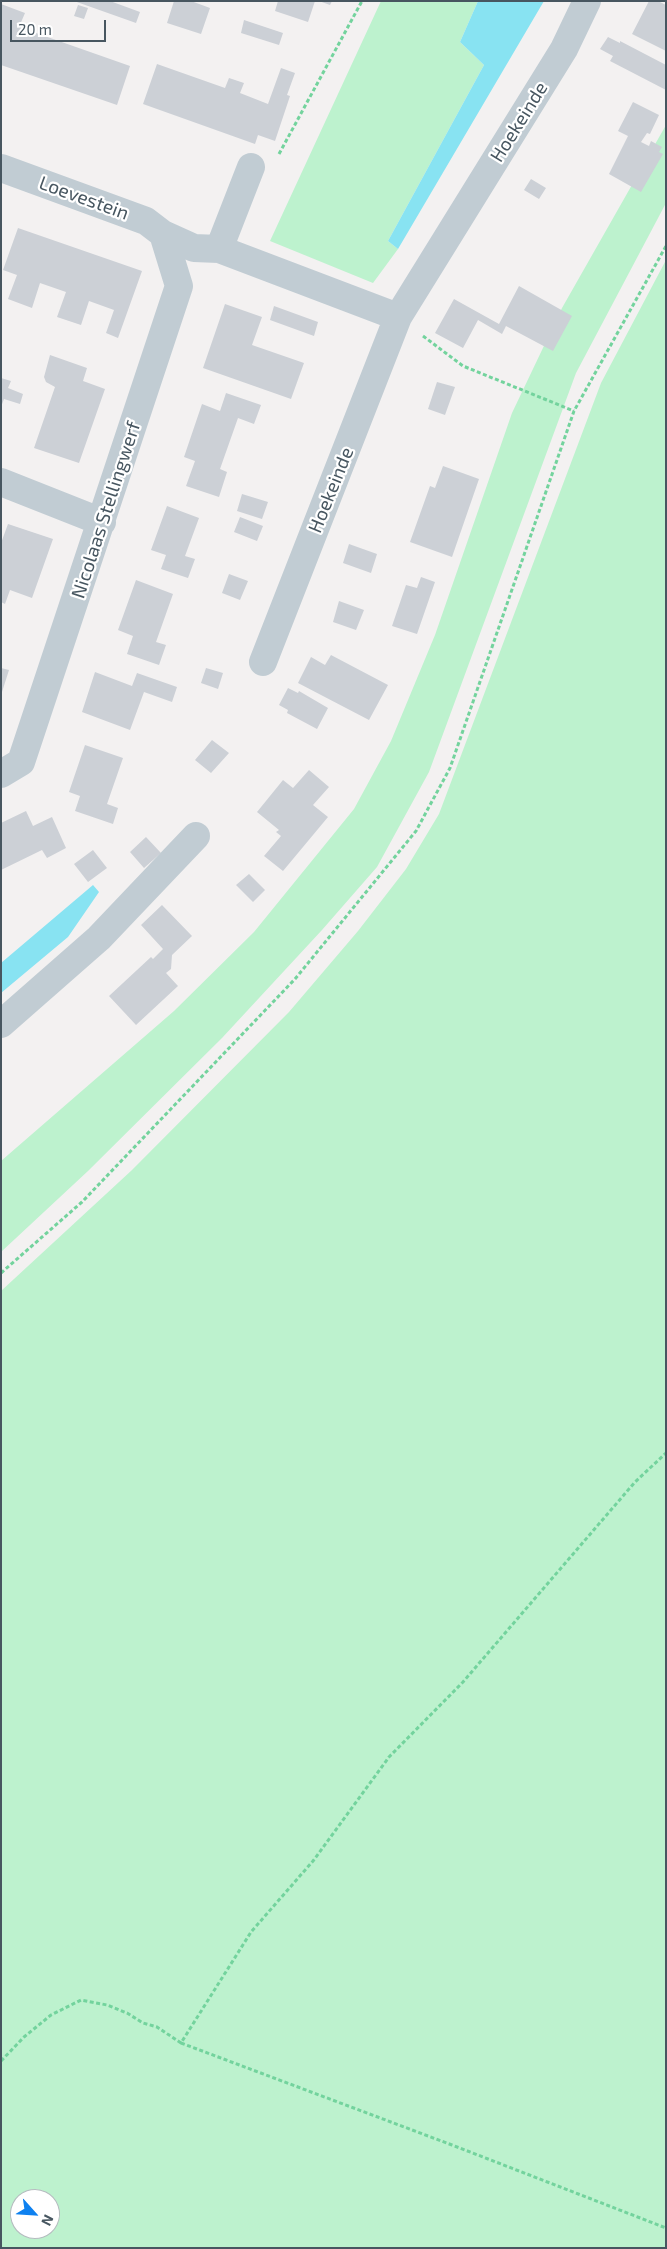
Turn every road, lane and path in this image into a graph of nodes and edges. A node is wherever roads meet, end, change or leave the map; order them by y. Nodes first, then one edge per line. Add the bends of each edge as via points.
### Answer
1 (362, 1) edge
2 (587, 1) edge
3 (1, 168) edge
4 (251, 168) joint
5 (163, 234) junction
6 (666, 246) edge
7 (219, 249) junction
8 (398, 317) junction
9 (574, 411) junction
10 (1, 482) edge
11 (102, 522) junction
12 (263, 662) dead end
13 (1, 774) edge
14 (196, 836) dead end
15 (1, 1024) edge
16 (1, 1273) edge
17 (666, 1453) edge
18 (181, 2043) junction
19 (1, 2061) edge
20 (666, 2228) edge

1 - 4 path via 276,159
2 - 8 street, Hoekeinde via 564,49
3 - 5 street, Loevestein via 146,221
4 - 7 street
5 - 7 street via 194,248
5 - 11 street, Nicolaas Stellingwerf via 179,286
6 - 9 path
7 - 8 street
8 - 9 path via 463,366
8 - 12 street, Hoekeinde
9 - 16 path via 450,768 416,831 295,979 82,1202
10 - 11 street
11 - 13 street, Nicolaas Stellingwerf via 22,762
14 - 15 street via 100,938
17 - 18 path via 635,1482 463,1682 389,1757 313,1861 250,1932
18 - 19 path via 127,2013 81,2000 51,2015
18 - 20 path

